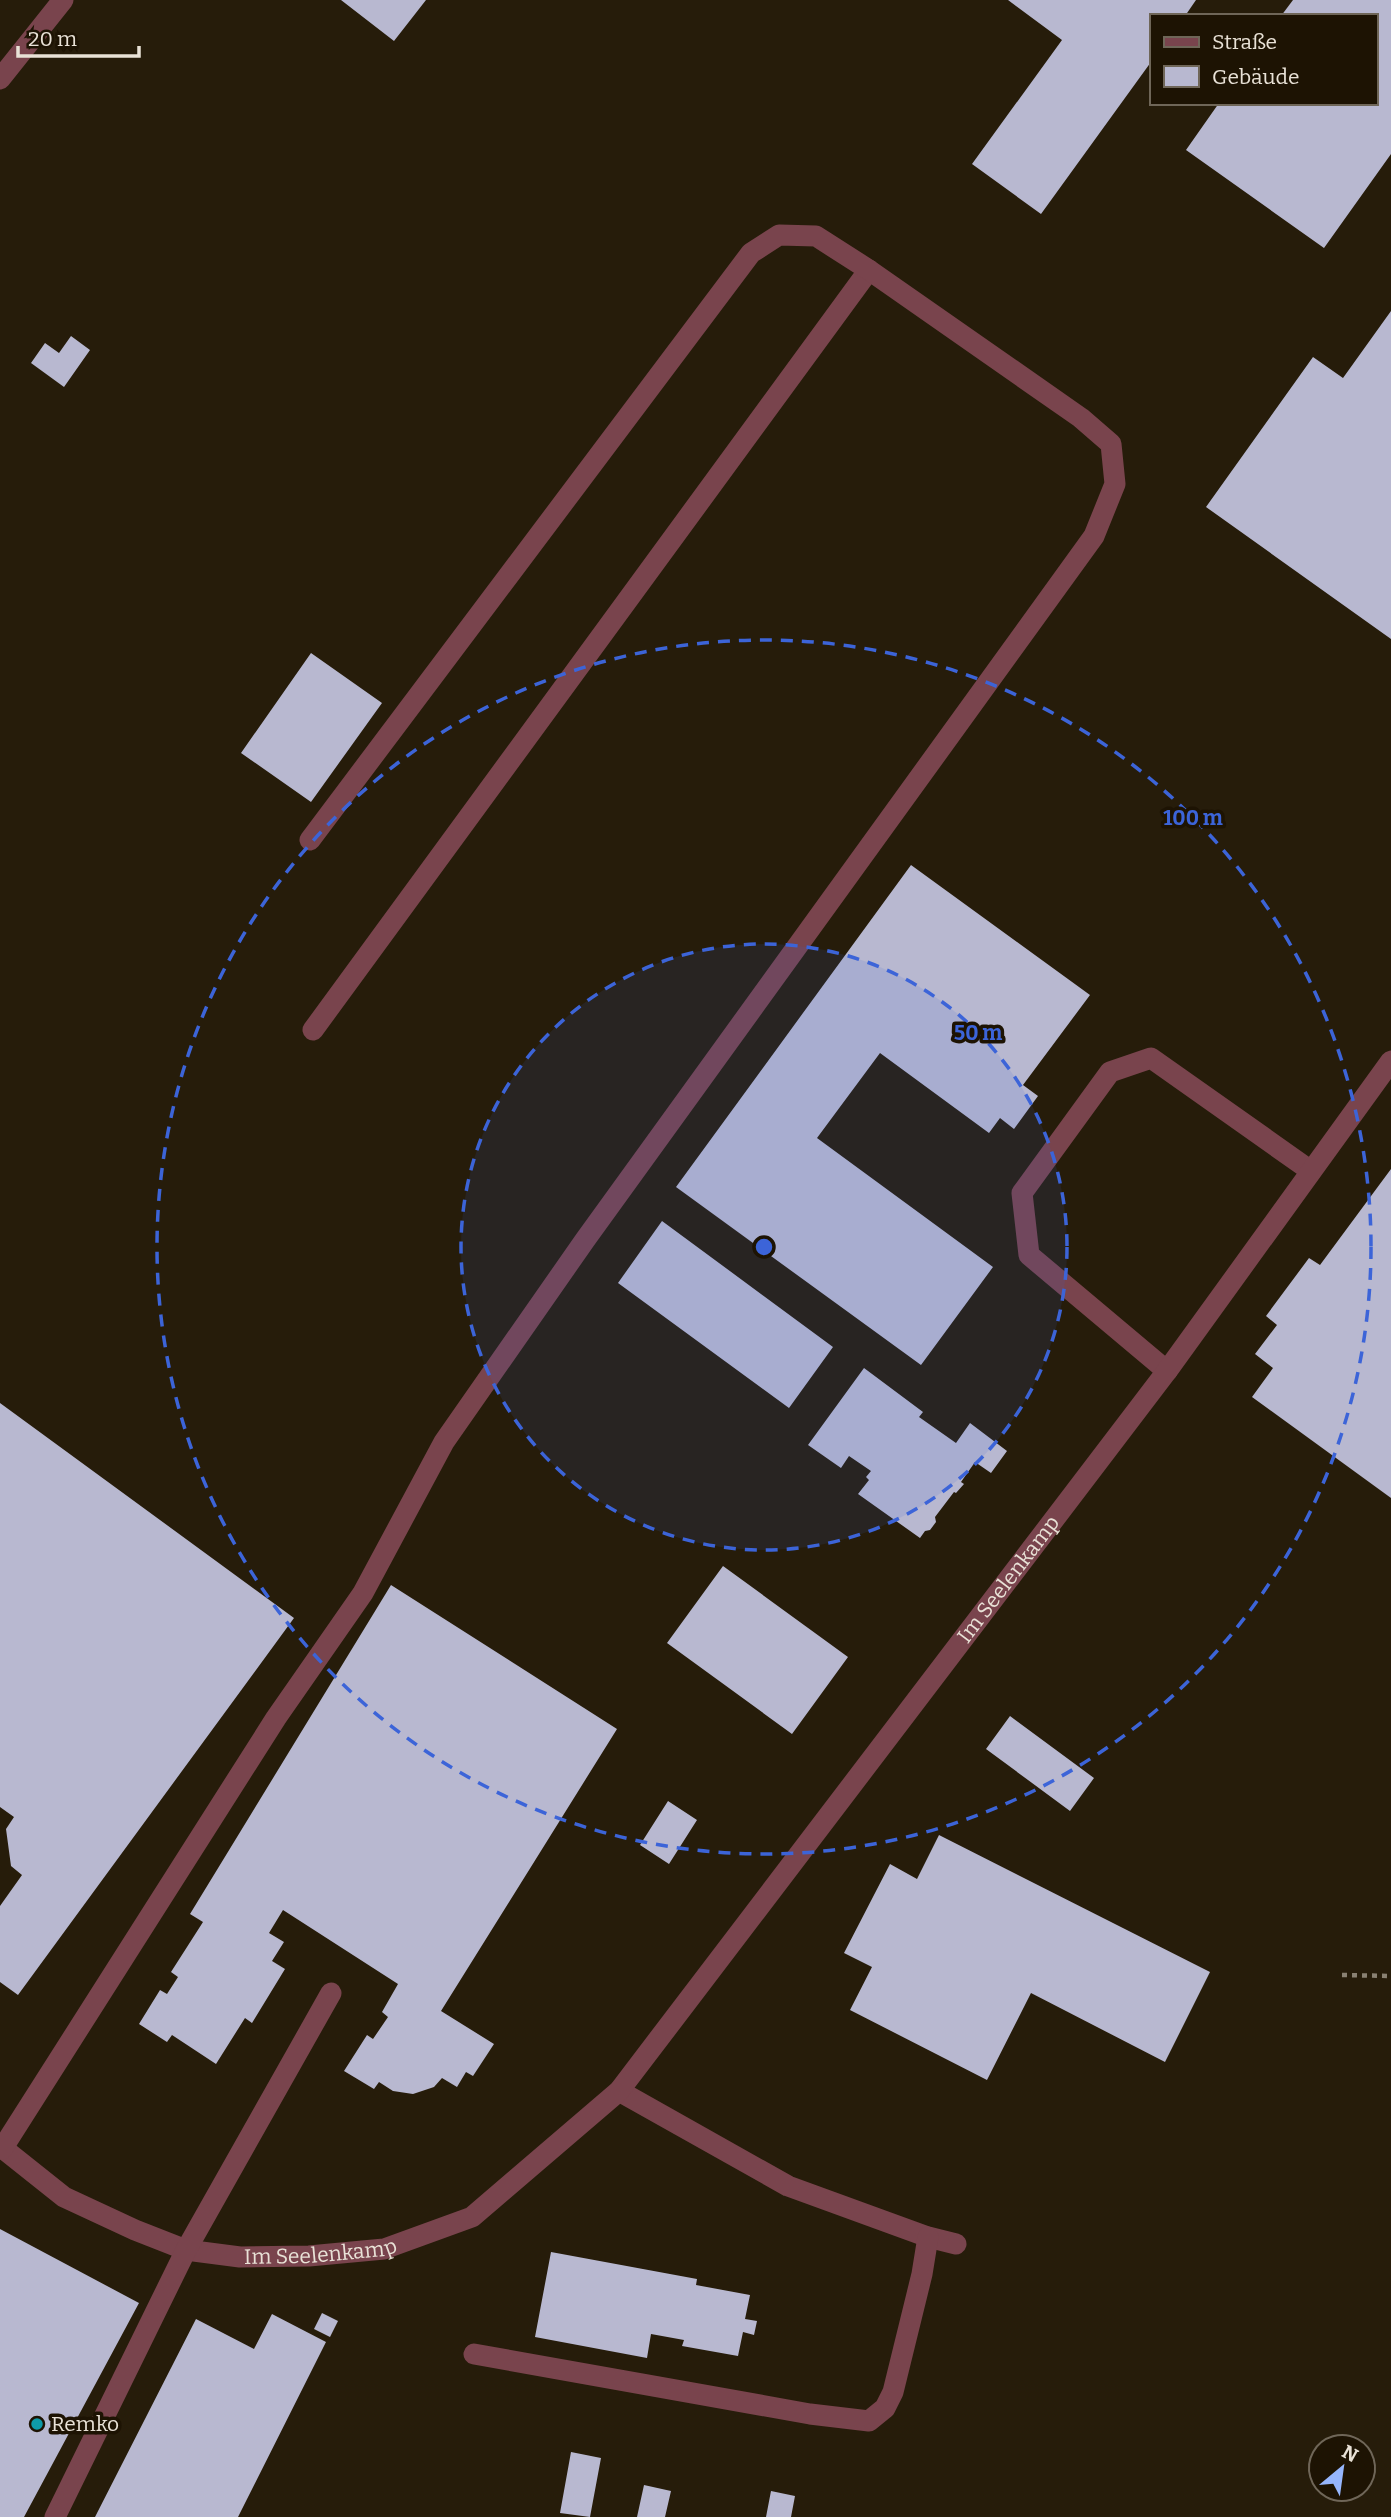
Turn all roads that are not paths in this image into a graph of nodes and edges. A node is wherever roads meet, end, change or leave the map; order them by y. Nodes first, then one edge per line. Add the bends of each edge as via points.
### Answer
1 (63, 0) edge
2 (0, 79) edge
3 (869, 270) junction
4 (310, 840) dead end
5 (313, 1030) dead end
6 (1391, 1060) edge
7 (1311, 1171) junction
8 (1167, 1371) junction
9 (331, 1993) dead end
10 (619, 2091) junction
11 (1, 2148) edge
12 (928, 2237) junction
13 (956, 2244) dead end
14 (186, 2250) junction
15 (474, 2354) dead end
16 (55, 2517) edge

1 - 2 street
3 - 4 street via 816,236 779,235 751,253
3 - 5 street
3 - 11 street via 1081,418 1111,444 1115,484 1094,536 444,1442 363,1593 276,1718
6 - 7 street, Im Seelenkamp
7 - 8 street, Im Seelenkamp
7 - 8 street via 1151,1058 1110,1072 1022,1193 1030,1255
8 - 10 street, Im Seelenkamp
9 - 14 street
10 - 12 street via 788,2186
10 - 14 street, Im Seelenkamp via 471,2217 384,2249 240,2257
11 - 14 street, Im Seelenkamp via 64,2197
12 - 13 street
12 - 15 street via 893,2392 885,2408 869,2421
14 - 16 street

